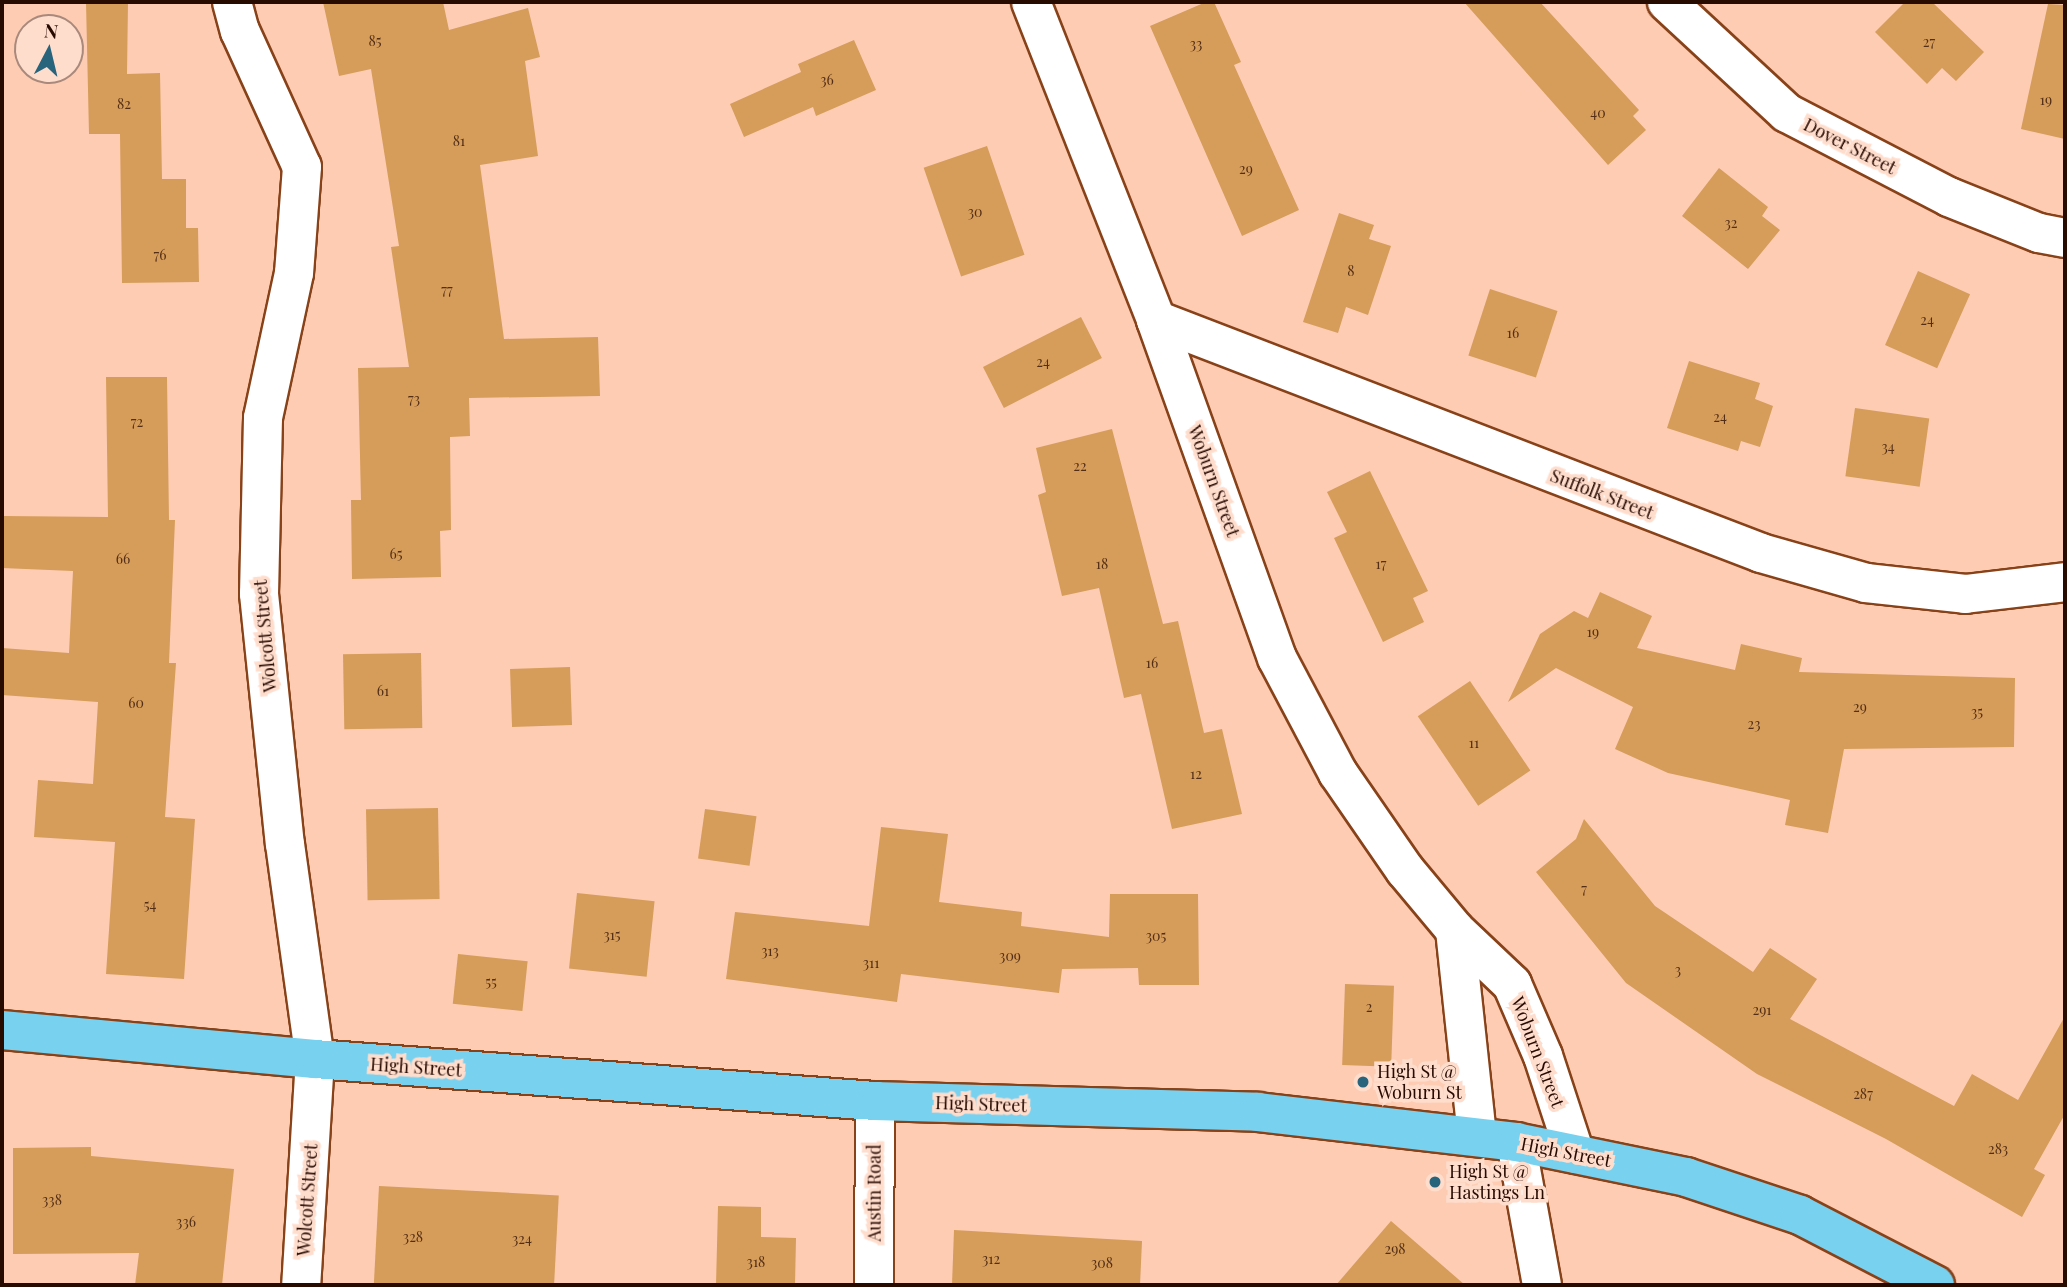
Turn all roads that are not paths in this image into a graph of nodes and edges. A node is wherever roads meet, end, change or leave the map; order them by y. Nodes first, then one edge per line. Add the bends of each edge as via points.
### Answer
1 (232, 2) edge
2 (1031, 2) edge
3 (1667, 2) edge
4 (2065, 238) edge
5 (1156, 320) junction
6 (2065, 582) edge
7 (1455, 930) junction
8 (2, 1030) edge
9 (316, 1059) junction
10 (875, 1101) junction
11 (1477, 1137) junction
12 (1516, 1142) junction
13 (1575, 1154) junction
14 (301, 1285) edge
15 (874, 1285) edge
16 (1542, 1285) edge
17 (1935, 1285) edge

1 - 9 street, Wolcott Street via 240,31 302,167 294,273 263,418 259,594 285,844
2 - 5 street, Woburn Street
3 - 4 street, Dover Street via 1787,113 1949,197 2039,233
5 - 6 street, Suffolk Street via 1761,553 1866,583 1965,594
5 - 7 street, Woburn Street via 1277,659 1338,773 1405,870
7 - 11 street
7 - 13 street, Woburn Street via 1512,984 1543,1056
8 - 9 main road, High Street
9 - 10 main road, High Street
9 - 14 street, Wolcott Street
10 - 11 main road, High Street via 1258,1112
10 - 15 street, Austin Road
11 - 12 main road, High Street
12 - 13 main road, High Street
12 - 16 street
13 - 17 main road, High Street via 1686,1177 1800,1215

